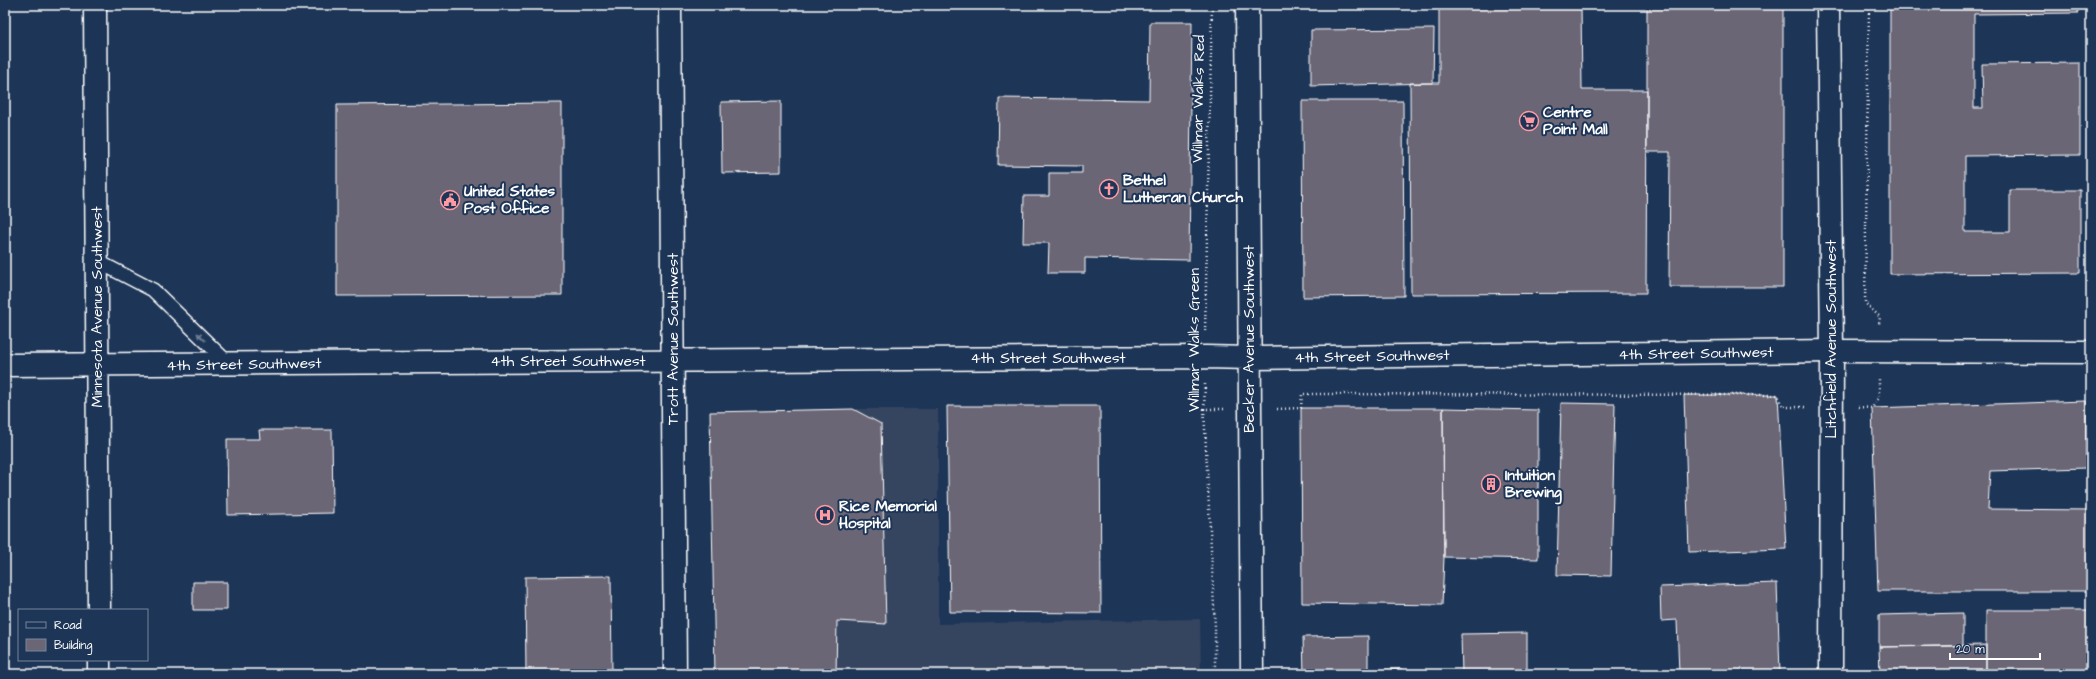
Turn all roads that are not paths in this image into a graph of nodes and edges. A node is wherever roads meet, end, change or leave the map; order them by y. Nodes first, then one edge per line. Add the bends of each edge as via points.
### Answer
1 (95, 5) edge
2 (670, 5) edge
3 (1247, 5) edge
4 (1828, 5) edge
5 (97, 261) junction
6 (1832, 351) junction
7 (2091, 352) edge
8 (1250, 358) junction
9 (673, 360) junction
10 (229, 364) junction
11 (5, 365) edge
12 (97, 365) junction
13 (98, 609) edge
14 (99, 661) edge
15 (99, 674) edge
16 (675, 674) edge
17 (1252, 674) edge
18 (1832, 674) edge

1 - 5 street, Minnesota Avenue Southwest
2 - 9 street, Trott Avenue Southwest
3 - 8 street, Becker Avenue Southwest
4 - 6 street, Litchfield Avenue Southwest
10 -> 5 lane via 153,290
5 - 12 street, Minnesota Avenue Southwest
6 - 7 street, 4th Street Southwest
6 - 8 street, 4th Street Southwest
6 - 18 street, Litchfield Avenue Southwest
8 - 9 street, 4th Street Southwest
8 - 17 street, Becker Avenue Southwest
9 - 10 street, 4th Street Southwest
9 - 16 street, Trott Avenue Southwest
10 - 12 street, 4th Street Southwest
11 - 12 street, 4th Street Southwest
12 - 13 street, Minnesota Avenue Southwest
14 - 15 street

